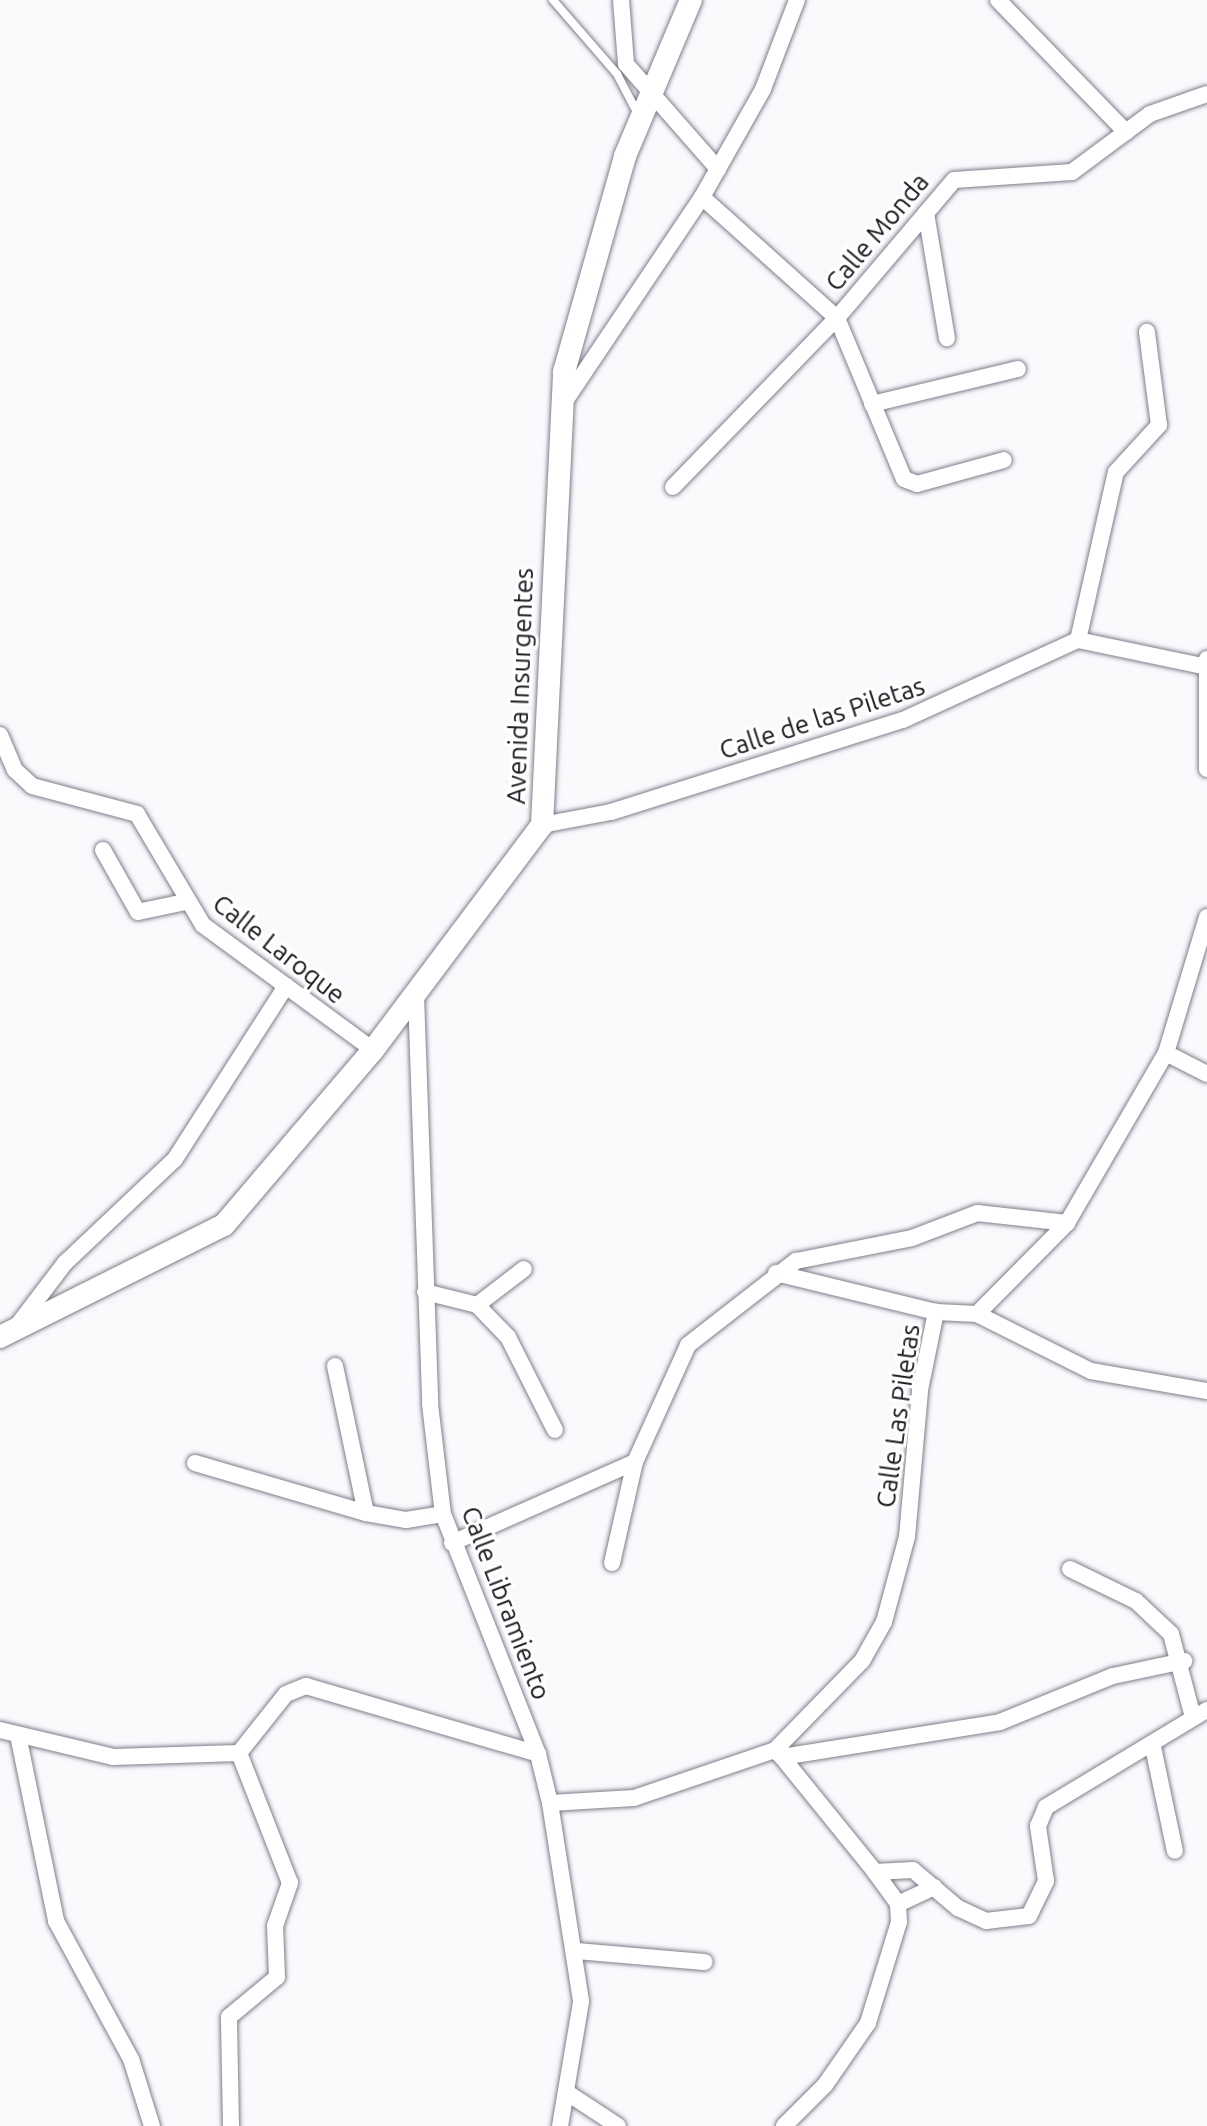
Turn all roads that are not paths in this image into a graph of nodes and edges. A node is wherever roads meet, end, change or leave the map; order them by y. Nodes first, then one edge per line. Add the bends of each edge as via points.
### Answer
1 (553, 0) edge
2 (621, 0) edge
3 (691, 0) edge
4 (797, 0) edge
5 (998, 0) edge
6 (649, 88) junction
7 (1207, 94) edge
8 (639, 116) junction
9 (1126, 132) junction
10 (718, 169) junction
11 (702, 197) junction
12 (926, 213) junction
13 (837, 318) junction
14 (1147, 332) dead end
15 (947, 338) dead end
16 (1018, 369) dead end
17 (872, 404) junction
18 (557, 412) junction
19 (1004, 460) dead end
20 (673, 487) dead end
21 (1078, 640) junction
22 (1204, 663) edge
23 (0, 735) edge
24 (1207, 769) edge
25 (542, 825) junction
26 (103, 850) dead end
27 (185, 902) junction
28 (1207, 917) edge
29 (1207, 929) edge
30 (286, 986) junction
31 (416, 995) junction
32 (373, 1050) junction
33 (1166, 1053) junction
34 (1207, 1074) edge
35 (1067, 1223) junction
36 (524, 1269) dead end
37 (776, 1273) junction
38 (425, 1292) junction
39 (477, 1305) junction
40 (936, 1312) junction
41 (977, 1314) junction
42 (20, 1322) junction
43 (0, 1337) edge
44 (335, 1366) dead end
45 (1207, 1391) edge
46 (555, 1430) dead end
47 (635, 1462) junction
48 (195, 1463) dead end
49 (366, 1513) junction
50 (443, 1514) junction
51 (452, 1543) junction
52 (612, 1563) dead end
53 (1070, 1569) dead end
54 (1184, 1661) junction
55 (1200, 1713) edge
56 (0, 1730) edge
57 (19, 1740) junction
58 (1153, 1747) junction
59 (239, 1753) junction
60 (538, 1754) junction
61 (778, 1754) junction
62 (550, 1803) junction
63 (1175, 1851) dead end
64 (875, 1872) junction
65 (934, 1887) junction
66 (898, 1904) junction
67 (576, 1951) junction
68 (705, 1962) dead end
69 (566, 2092) junction
70 (152, 2126) edge
71 (231, 2126) edge
72 (560, 2126) edge
73 (618, 2126) edge
74 (784, 2126) edge

1 - 8 lane via 617,74
2 - 6 street via 622,52
3 - 6 main road, Avenida Insurgentes
4 - 10 street via 763,89
5 - 9 street
6 - 8 main road, Avenida Insurgentes
6 - 10 street
7 - 9 street, Calle Monda via 1167,105
8 - 18 main road, Avenida Insurgentes via 577,319
9 - 12 street, Calle Monda via 1072,172 968,174
10 - 11 street
11 - 13 street, Calle Monda
11 - 18 street
12 - 13 street, Calle Monda
12 - 15 street
13 - 17 street
13 - 20 street
14 - 21 street via 1162,415 1151,441 1116,472
16 - 17 street
17 - 19 street via 901,475 917,484
18 - 25 main road, Avenida Insurgentes
21 - 22 street
21 - 25 street, Calle de las Piletas via 903,720 611,812
22 - 24 street
23 - 27 street, Calle Laroque via 15,770 32,786 137,814
25 - 31 main road, Avenida Insurgentes
26 - 27 street via 138,912
27 - 30 street, Calle Laroque via 203,925
28 - 29 street
29 - 33 street
30 - 32 street, Calle Laroque
30 - 42 street via 175,1159 65,1263
31 - 32 main road, Avenida Insurgentes
31 - 38 street, Calle Libramiento
32 - 42 main road, Avenida Insurgentes via 224,1225 150,1268
33 - 34 street
33 - 35 street
35 - 37 street via 977,1213 912,1238 820,1252
35 - 41 street
36 - 39 street
37 - 40 street
37 - 47 street via 688,1345
38 - 39 street
38 - 50 street, Calle Libramiento
39 - 46 street via 520,1355
40 - 41 street, Calle Las Piletas
40 - 61 street, Calle Las Piletas via 920,1390 907,1537 884,1622 862,1661
41 - 45 street via 1091,1371
42 - 43 main road, Avenida Insurgentes
44 - 49 street
47 - 51 street
47 - 52 street
48 - 49 street
49 - 50 street via 406,1520
50 - 51 street, Calle Libramiento
51 - 60 street, Calle Libramiento
53 - 54 street via 1136,1601 1171,1634
54 - 55 street
54 - 61 street, Calle Las Piletas via 1113,1676 1000,1722
55 - 58 street
56 - 57 street
57 - 59 street via 145,1760
57 - 70 street via 56,1921 131,2059
58 - 63 street
58 - 65 street via 1046,1807 1038,1826 1046,1881 1029,1916 986,1921
59 - 60 street via 286,1694 306,1686
59 - 71 street via 290,1883 275,1926 277,1977 229,2017
60 - 62 street, Calle Libramiento
61 - 62 street, Calle Las Piletas via 634,1798
61 - 64 street
62 - 67 street, Calle Libramiento
64 - 65 street via 913,1870
64 - 66 street
65 - 66 street
66 - 74 street via 895,1940 868,2023 825,2085
67 - 68 street
67 - 69 street, Calle Libramiento via 578,2037
69 - 72 street, Calle Libramiento
69 - 73 street

